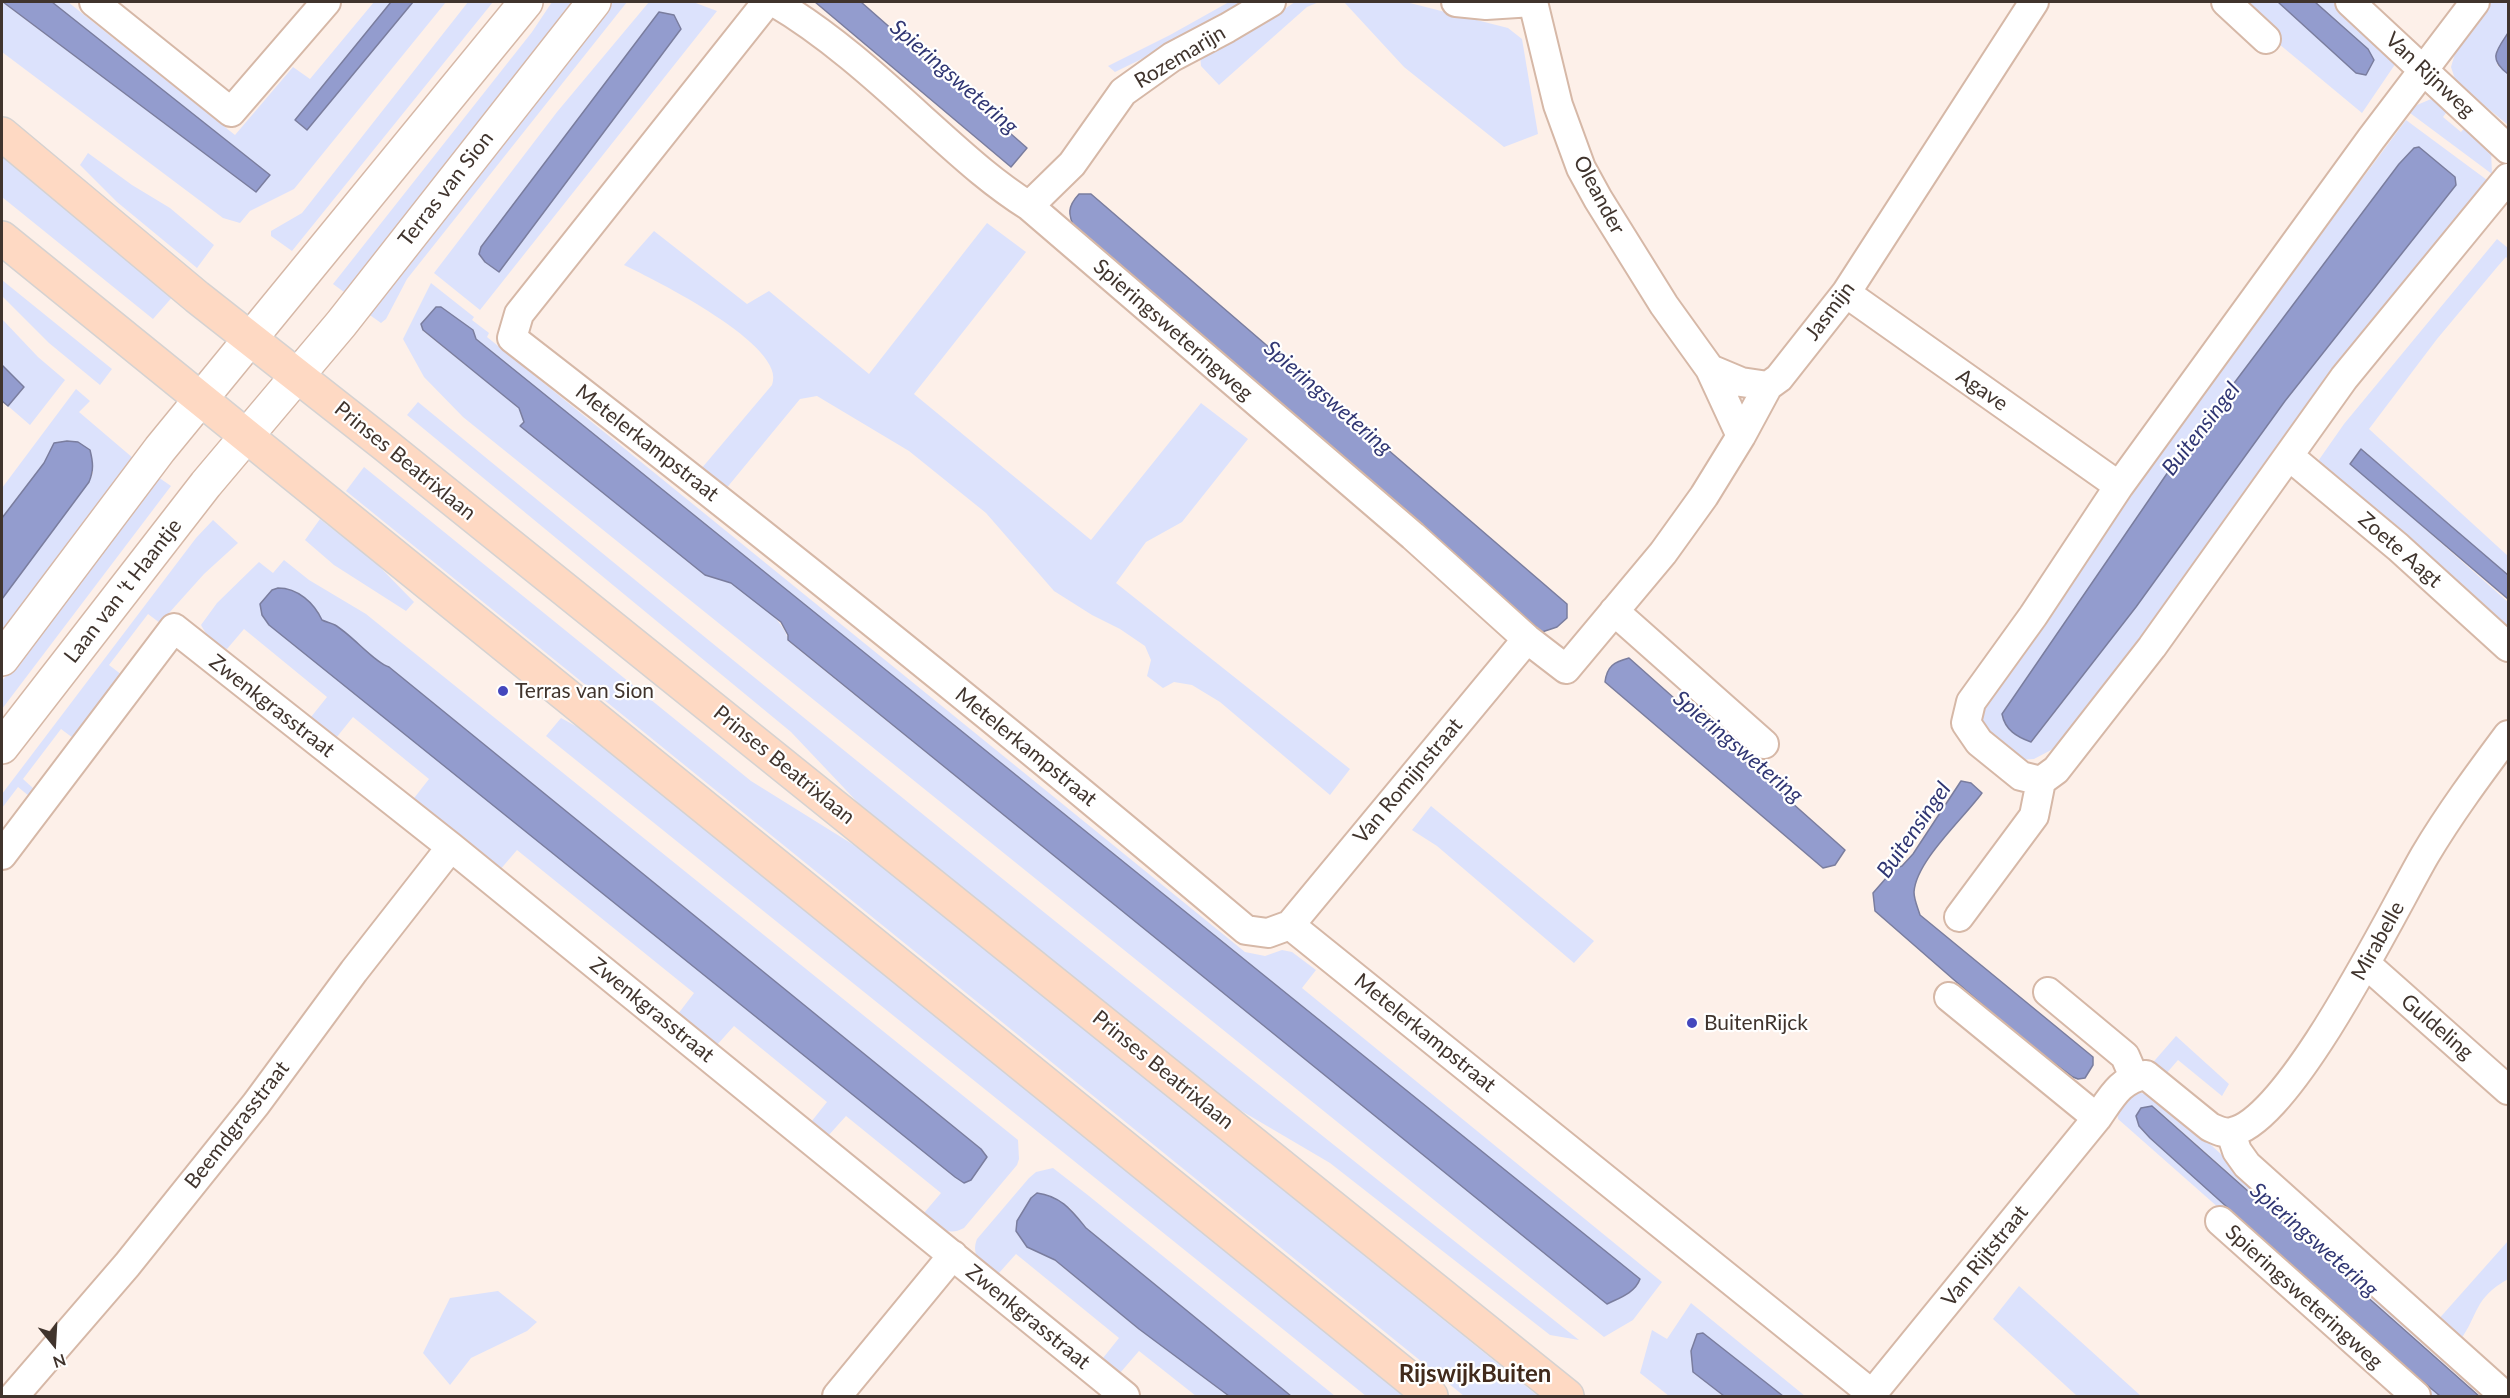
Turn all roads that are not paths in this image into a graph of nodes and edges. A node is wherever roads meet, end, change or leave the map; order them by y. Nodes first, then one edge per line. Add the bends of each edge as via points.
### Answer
1 (94, 2) edge
2 (326, 2) edge
3 (526, 2) edge
4 (594, 2) edge
5 (767, 2) edge
6 (774, 2) edge
7 (1271, 2) edge
8 (1456, 2) edge
9 (1533, 2) edge
10 (2226, 2) edge
11 (2350, 2) edge
12 (2475, 2) edge
13 (2029, 9) edge
14 (2266, 39) dead end
15 (2423, 69) junction
16 (2, 134) edge
17 (2508, 149) edge
18 (2508, 178) edge
19 (1029, 206) junction
20 (2, 238) edge
21 (1845, 293) junction
22 (249, 338) junction
23 (1710, 369) junction
24 (297, 375) junction
25 (1768, 386) junction
26 (202, 399) junction
27 (246, 435) junction
28 (1741, 436) junction
29 (2289, 456) junction
30 (2119, 486) junction
31 (1614, 611) junction
32 (1527, 639) junction
33 (2508, 647) edge
34 (2, 659) edge
35 (1566, 669) joint
36 (2508, 735) edge
37 (1764, 744) dead end
38 (2, 747) edge
39 (2041, 781) junction
40 (451, 847) junction
41 (2, 855) edge
42 (1959, 917) dead end
43 (1290, 925) junction
44 (2366, 964) junction
45 (2048, 992) dead end
46 (1949, 997) dead end
47 (2134, 1077) junction
48 (2508, 1090) edge
49 (2097, 1118) junction
50 (2231, 1132) junction
51 (2220, 1221) dead end
52 (953, 1255) junction
53 (1872, 1395) edge
54 (14, 1396) edge
55 (837, 1396) edge
56 (1125, 1396) edge
57 (1431, 1396) edge
58 (1567, 1396) edge
59 (2416, 1396) edge
60 (2505, 1396) edge

1 - 2 street via 231,112
3 - 22 street
4 - 24 street, Terras van Sion
5 - 43 street, Metelerkampstraat via 519,314 512,338 708,490 1074,785 1246,930 1268,933
6 - 19 street, Spieringsweteringweg via 806,21 995,185
7 - 19 street, Rozemarijn via 1172,57 1123,92 1072,164
8 - 9 street
9 - 23 street, Oleander via 1558,105 1581,168 1664,304
10 - 14 street
11 - 15 street, Van Rijnweg
12 - 15 street
13 - 21 street, Jasmijn
15 - 17 street, Van Rijnweg
15 - 30 street
16 - 22 main road, Prinses Beatrixlaan
18 - 29 street via 2344,378
19 - 32 street, Spieringsweteringweg
20 - 26 main road
21 - 25 street, Jasmijn via 1779,378
21 - 30 street, Agave
22 - 24 main road, Prinses Beatrixlaan
22 - 26 street
23 - 25 street via 1741,382
23 - 28 street, Oleander
24 - 27 street, Terras van Sion
24 - 58 main road, Prinses Beatrixlaan
25 - 28 street, Jasmijn
26 - 27 main road
26 - 34 street
27 - 38 street, Laan van 't Haantje
27 - 57 main road
28 - 31 street, Jasmijn via 1663,553
29 - 33 street, Zoete Aagt via 2398,547
29 - 39 street via 2152,646 2056,770
30 - 39 street via 1971,702 1966,723 1979,742 2021,776
31 - 35 street, Jasmijn
31 - 37 street
32 - 35 street, Spieringsweteringweg
32 - 43 street, Van Romijnstraat
36 - 44 street, Mirabelle via 2425,856
39 - 42 street via 2034,816
40 - 41 street, Zwenkgrasstraat via 174,628
40 - 52 street, Zwenkgrasstraat
40 - 54 street, Beemdgrasstraat via 256,1104 127,1265
43 - 53 street, Metelerkampstraat
44 - 48 street, Guldeling
44 - 50 street, Mirabelle via 2308,1058 2267,1110 2247,1126
45 - 47 street via 2125,1056
46 - 49 street
47 - 49 street via 2120,1086
47 - 50 street via 2146,1076 2210,1127
49 - 53 street, Van Rijtstraat
50 - 60 street via 2247,1165
51 - 59 street, Spieringsweteringweg
52 - 55 street
52 - 56 street, Zwenkgrasstraat

